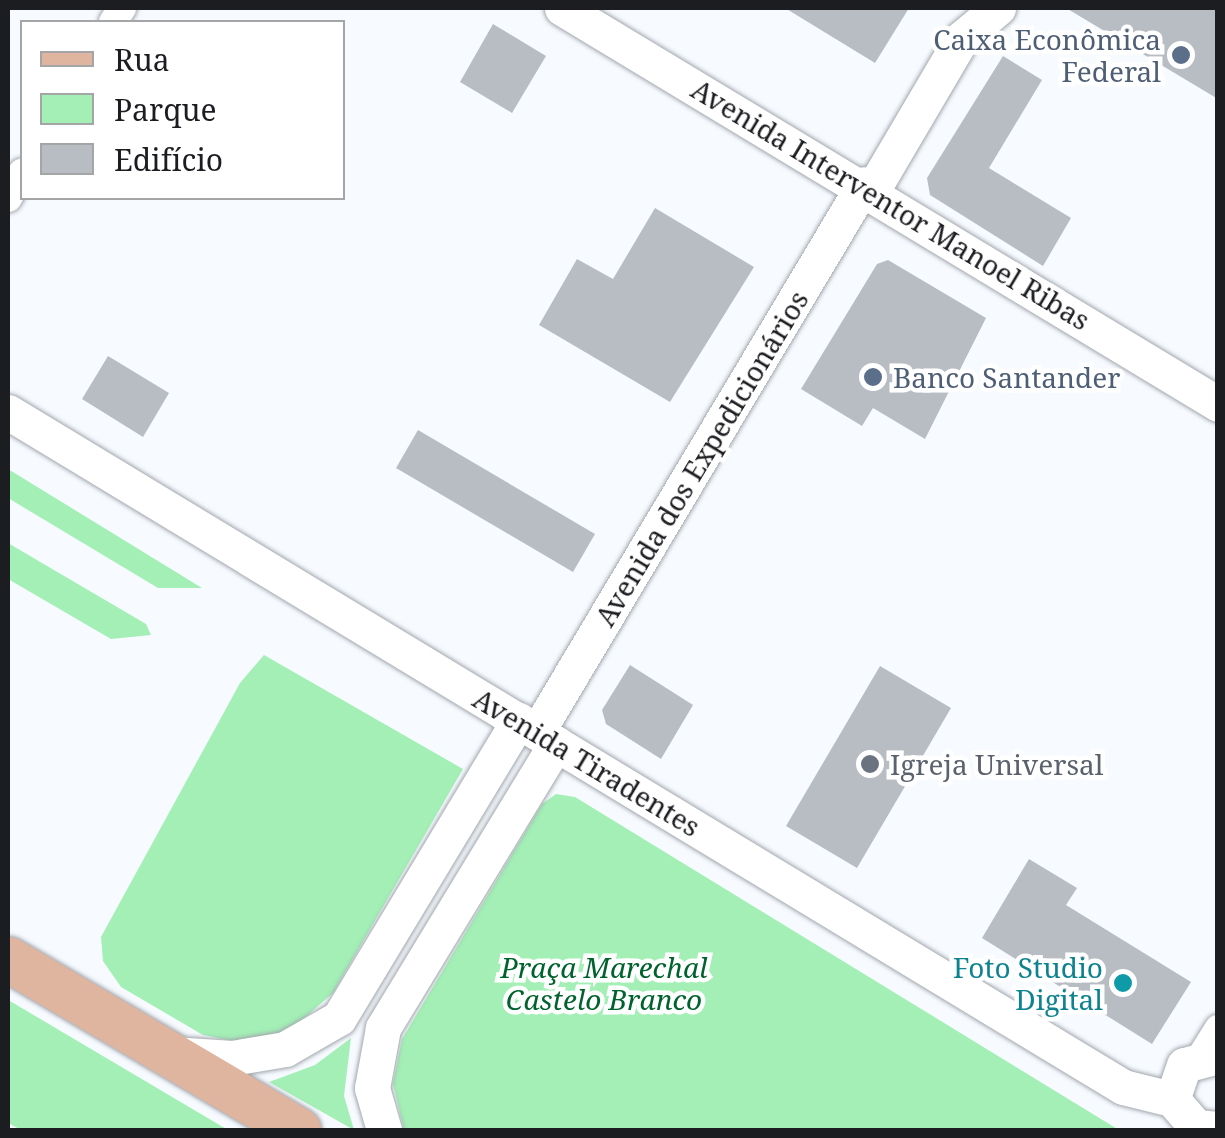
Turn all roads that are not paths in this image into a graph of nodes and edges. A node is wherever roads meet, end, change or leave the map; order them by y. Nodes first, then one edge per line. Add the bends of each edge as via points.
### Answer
1 (562, 8) edge
2 (998, 8) edge
3 (868, 186) junction
4 (1218, 404) edge
5 (8, 412) edge
6 (537, 731) junction
7 (8, 960) edge
8 (27, 979) edge
9 (1212, 1047) edge
10 (169, 1054) junction
11 (1192, 1121) edge
12 (298, 1130) edge
13 (384, 1130) edge

1 - 3 street, Avenida Interventor Manoel Ribas
2 - 3 street, Avenida dos Expedicionários via 962,38
3 - 4 street, Avenida Interventor Manoel Ribas
3 - 6 street, Avenida dos Expedicionários
5 - 6 street, Avenida Tiradentes
6 - 10 street, Avenida dos Expedicionários via 339,1018 286,1049 232,1058
6 - 11 street, Avenida Tiradentes via 1123,1086
6 - 13 street, Avenida dos Expedicionários via 383,1028 372,1088
7 - 8 main road
8 - 10 main road
9 - 11 street via 1184,1064
10 - 12 main road

